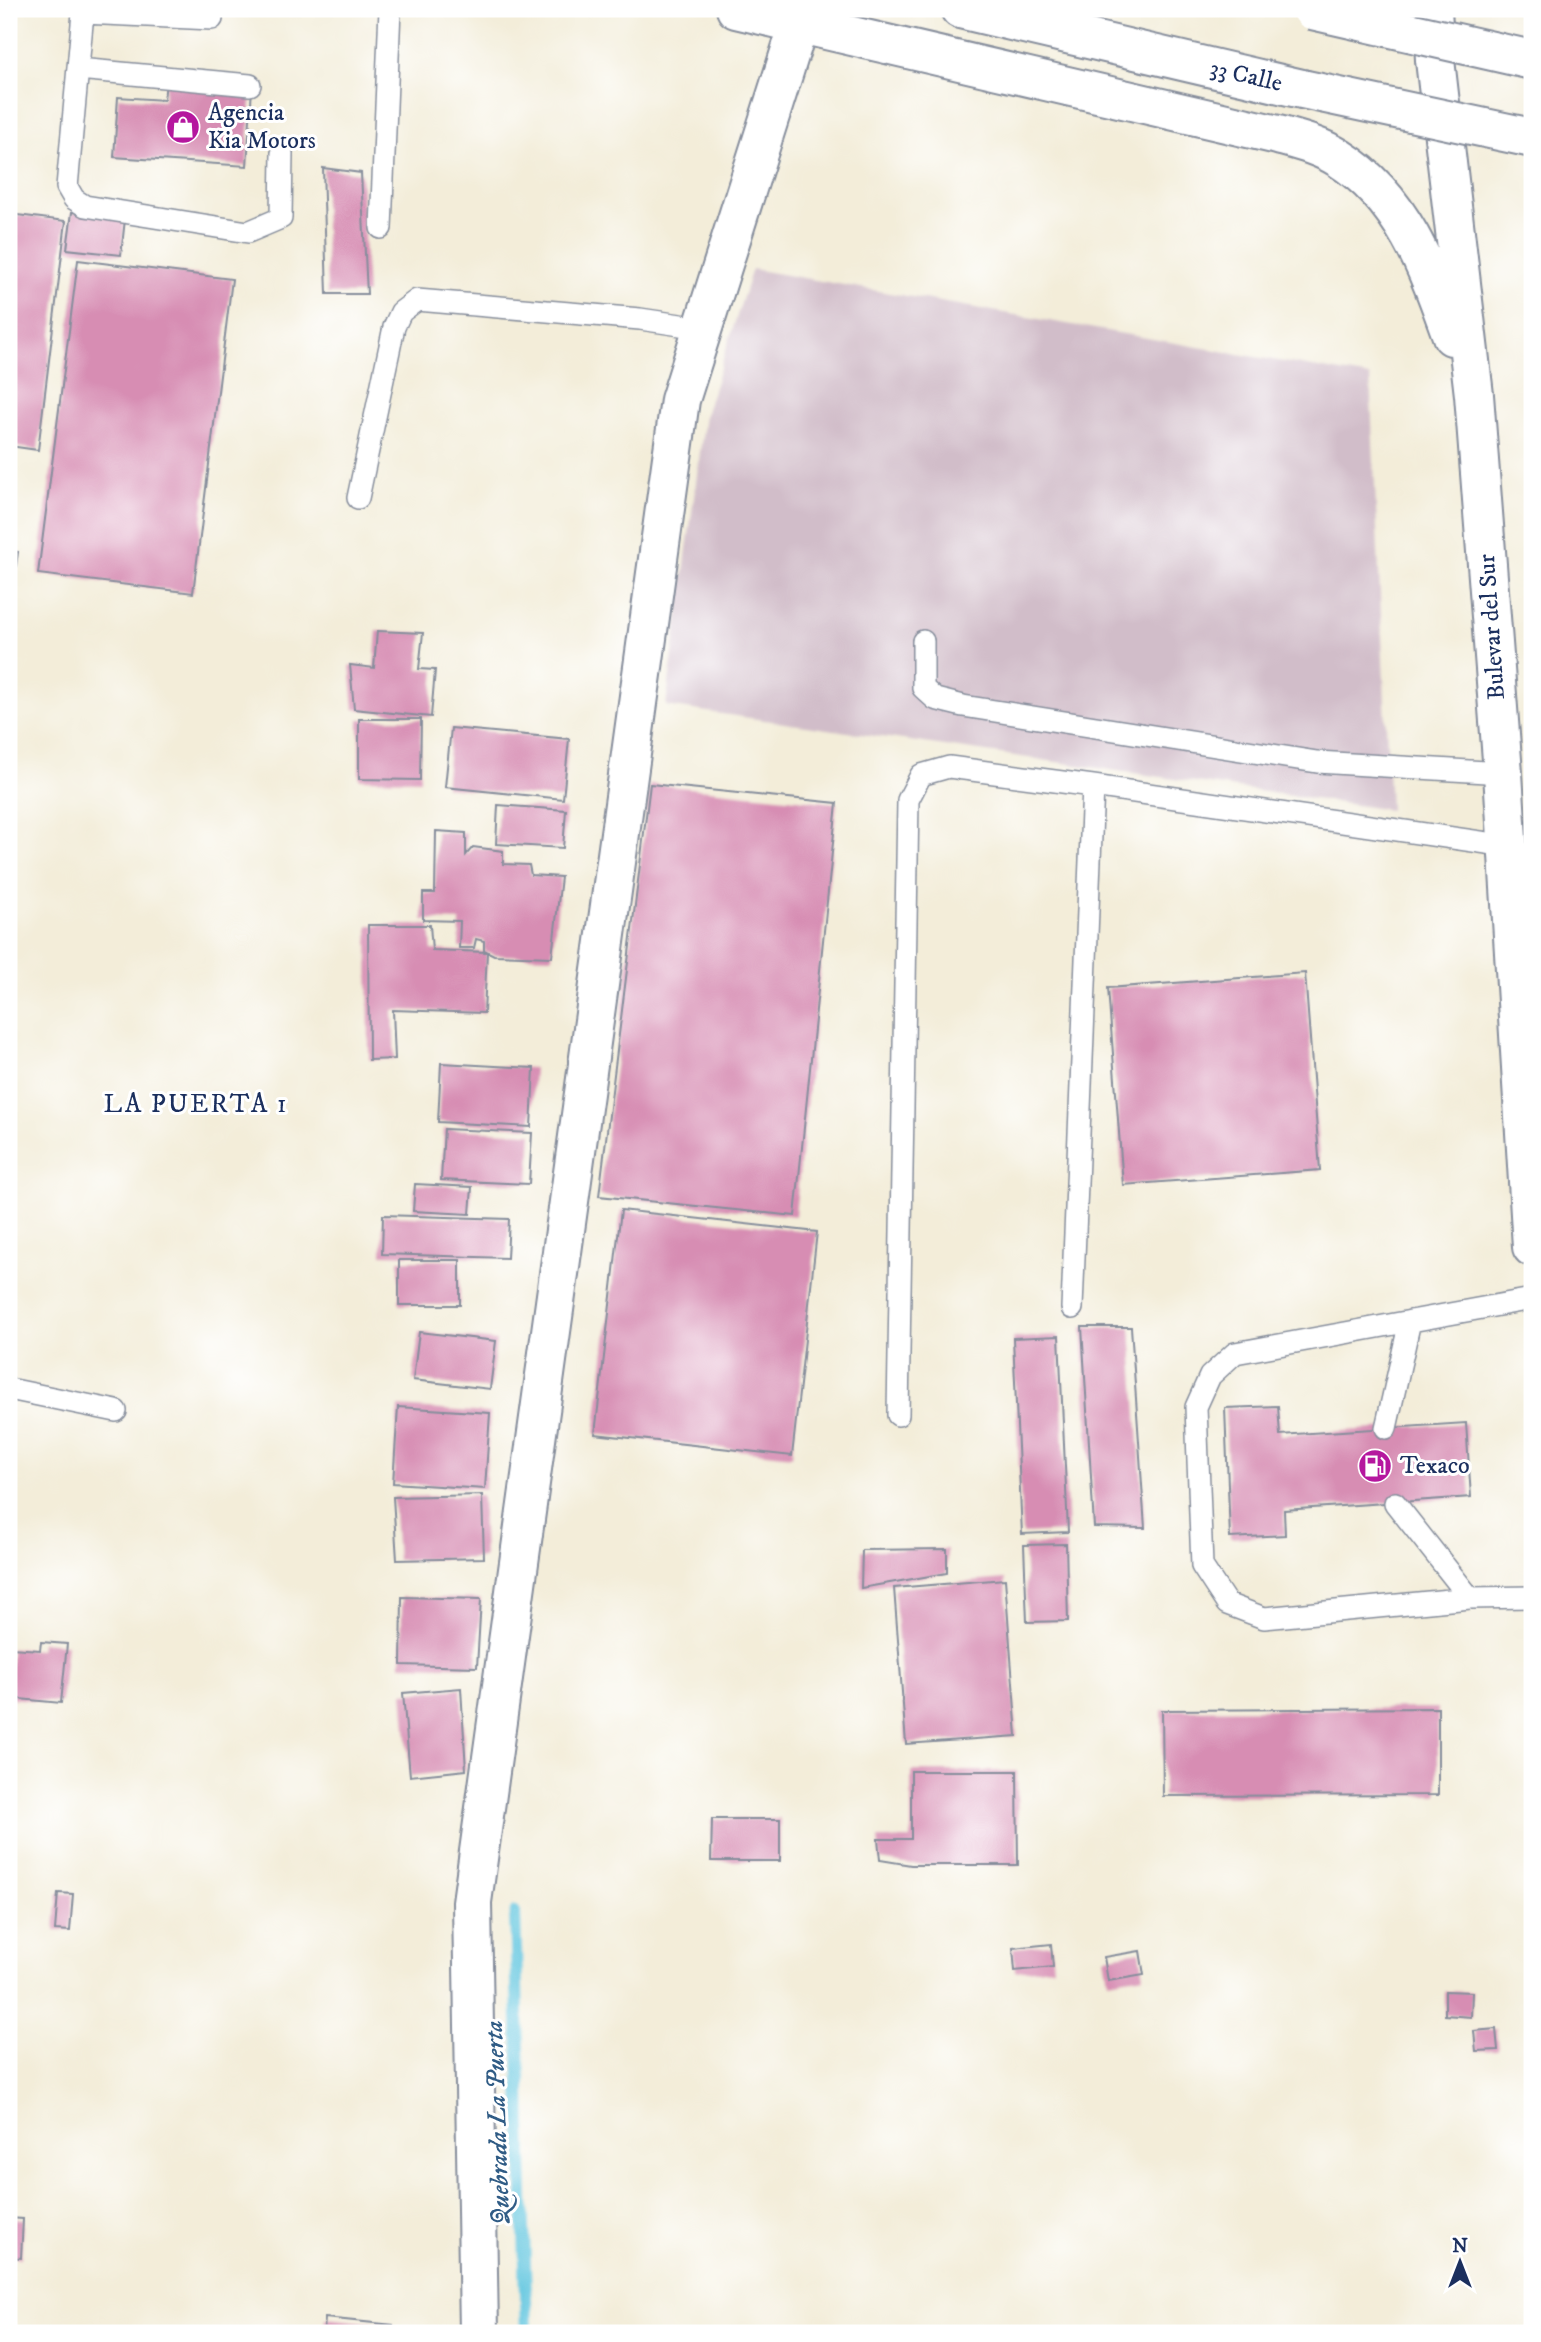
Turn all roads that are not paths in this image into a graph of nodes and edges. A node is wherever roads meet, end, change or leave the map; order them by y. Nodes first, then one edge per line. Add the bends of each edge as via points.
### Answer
1 (390, 9) edge
2 (736, 9) edge
3 (960, 9) edge
4 (1430, 9) edge
5 (1308, 10) edge
6 (85, 11) edge
7 (212, 19) dead end
8 (799, 24) junction
9 (1532, 60) edge
10 (78, 69) junction
11 (250, 85) dead end
12 (1532, 138) edge
13 (282, 153) dead end
14 (381, 228) dead end
15 (701, 328) junction
16 (1474, 395) junction
17 (358, 498) dead end
18 (923, 641) dead end
19 (1503, 773) junction
20 (1093, 786) junction
21 (1508, 846) junction
22 (1532, 1247) edge
23 (1532, 1298) edge
24 (1072, 1308) dead end
25 (1410, 1321) junction
26 (9, 1389) edge
27 (116, 1411) dead end
28 (898, 1415) dead end
29 (1386, 1428) dead end
30 (1395, 1503) dead end
31 (1532, 1597) edge
32 (1471, 1598) junction
33 (479, 2333) edge

1 - 14 lane
2 - 8 main road
3 - 12 main road, 33 Calle, bridge
4 - 16 main road, Bulevar del Sur
5 - 9 main road, bridge
6 - 7 lane
6 - 10 lane
8 - 15 main road
8 - 16 main road via 1278,135 1338,157 1382,194 1413,241
10 - 11 lane
10 - 13 lane via 67,187 85,206 248,232 281,218
15 - 17 lane via 417,300 401,312 394,327
15 - 33 main road via 680,400 472,1902
16 - 19 main road, Bulevar del Sur
18 - 19 lane via 923,688 935,699 963,706 1317,762
19 - 21 main road, Bulevar del Sur
20 - 21 lane
20 - 24 lane
20 - 28 lane via 949,767 921,775 908,800
21 - 22 main road, Bulevar del Sur
23 - 25 lane
25 - 29 lane
25 - 32 lane via 1235,1353 1209,1376 1196,1407 1202,1566 1227,1604 1264,1618
26 - 27 lane
30 - 32 lane
31 - 32 lane

